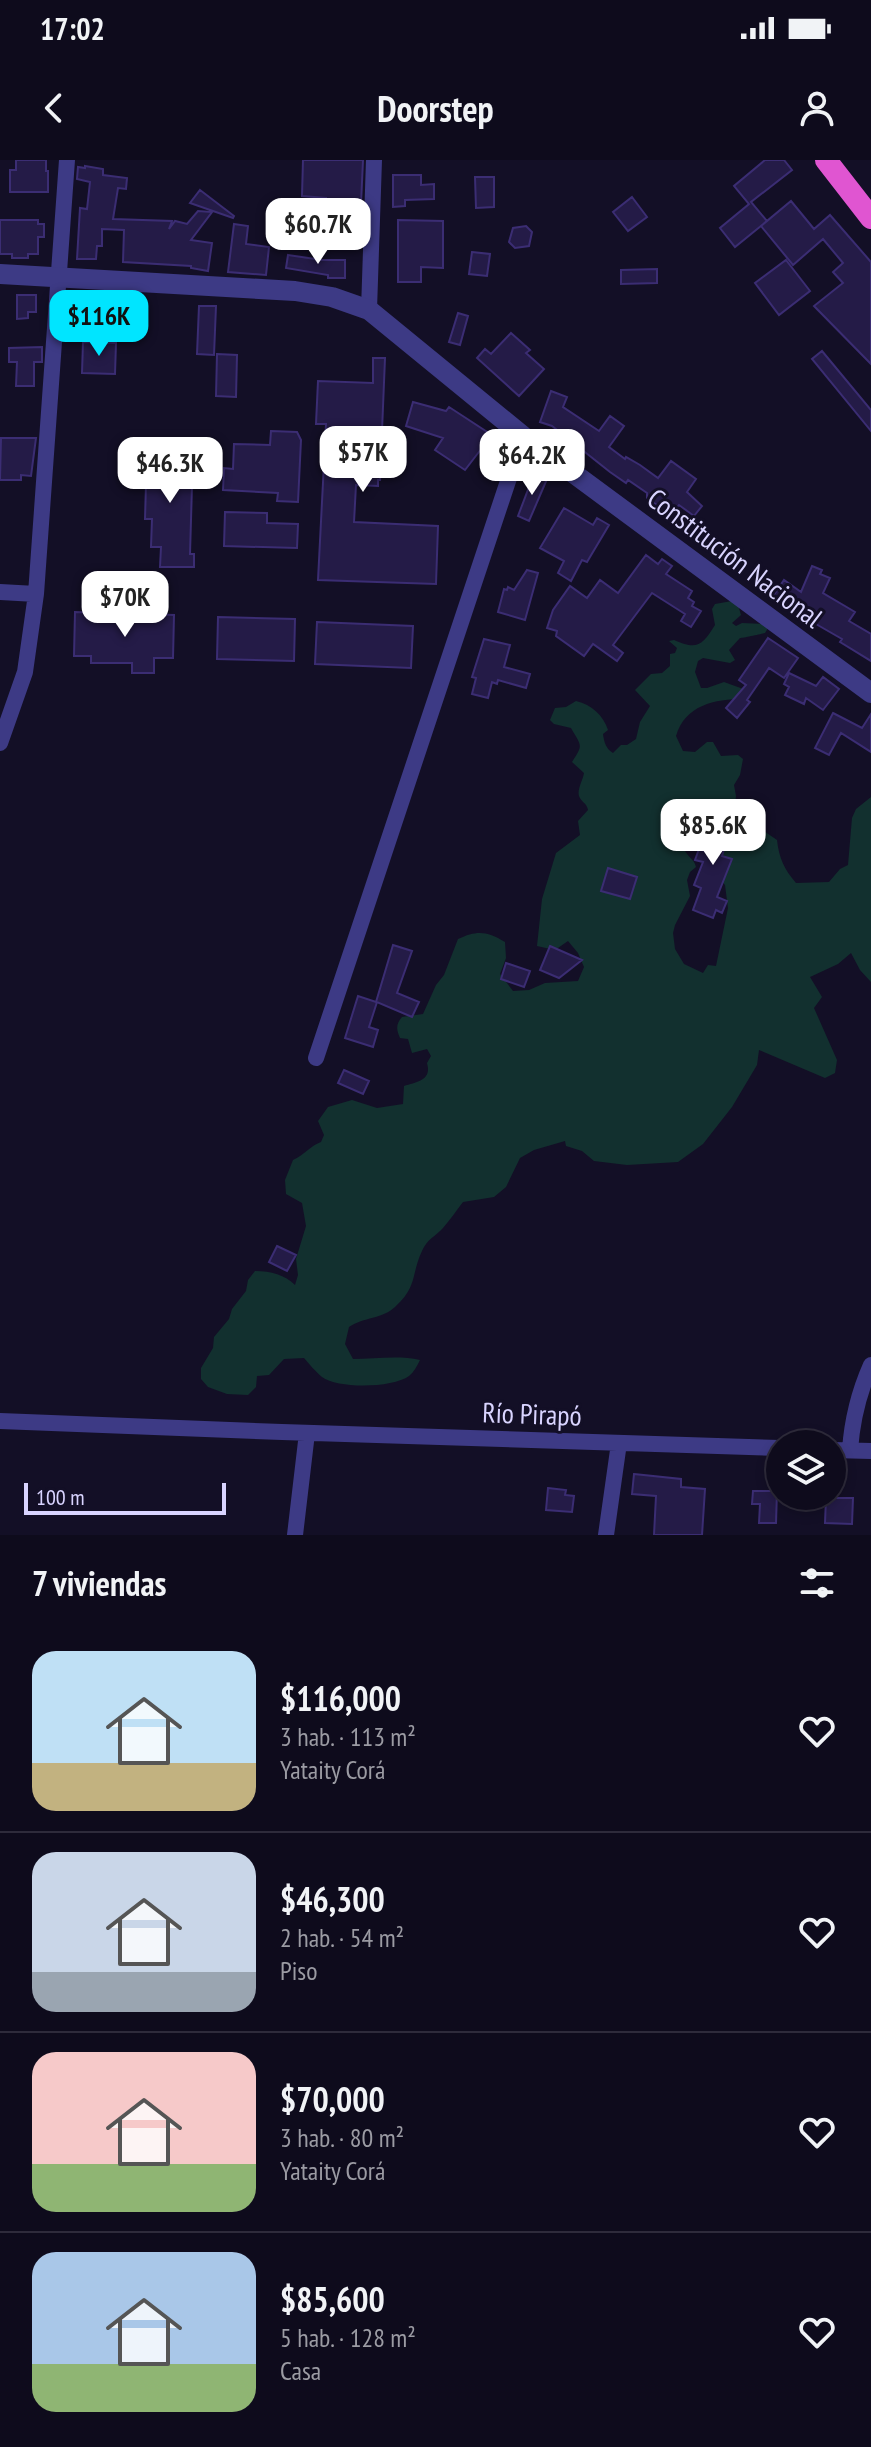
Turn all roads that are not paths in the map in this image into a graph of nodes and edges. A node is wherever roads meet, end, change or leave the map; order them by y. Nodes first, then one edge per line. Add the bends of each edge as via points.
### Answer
1 (67, 160) edge
2 (374, 160) edge
3 (826, 160) edge
4 (871, 218) edge
5 (0, 274) edge
6 (60, 278) junction
7 (369, 310) junction
8 (523, 436) junction
9 (0, 592) edge
10 (36, 594) junction
11 (871, 693) edge
12 (0, 743) edge
13 (316, 1058) dead end
14 (871, 1365) edge
15 (0, 1421) edge
16 (307, 1433) junction
17 (619, 1443) junction
18 (766, 1448) edge
19 (846, 1450) edge
20 (850, 1450) junction
21 (871, 1451) edge
22 (295, 1535) edge
23 (606, 1535) edge

1 - 6 street
2 - 7 street
3 - 4 highway
5 - 6 street, Constitución Nacional
6 - 7 street, Constitución Nacional via 295,291
6 - 10 street
7 - 8 street, Constitución Nacional
8 - 11 street, Constitución Nacional
8 - 13 street
9 - 10 street
10 - 12 street via 25,672
14 - 20 street
15 - 16 street, Río Pirapó
16 - 17 street, Río Pirapó
16 - 22 street
17 - 18 street, Río Pirapó
17 - 23 street
19 - 20 street
20 - 21 street

